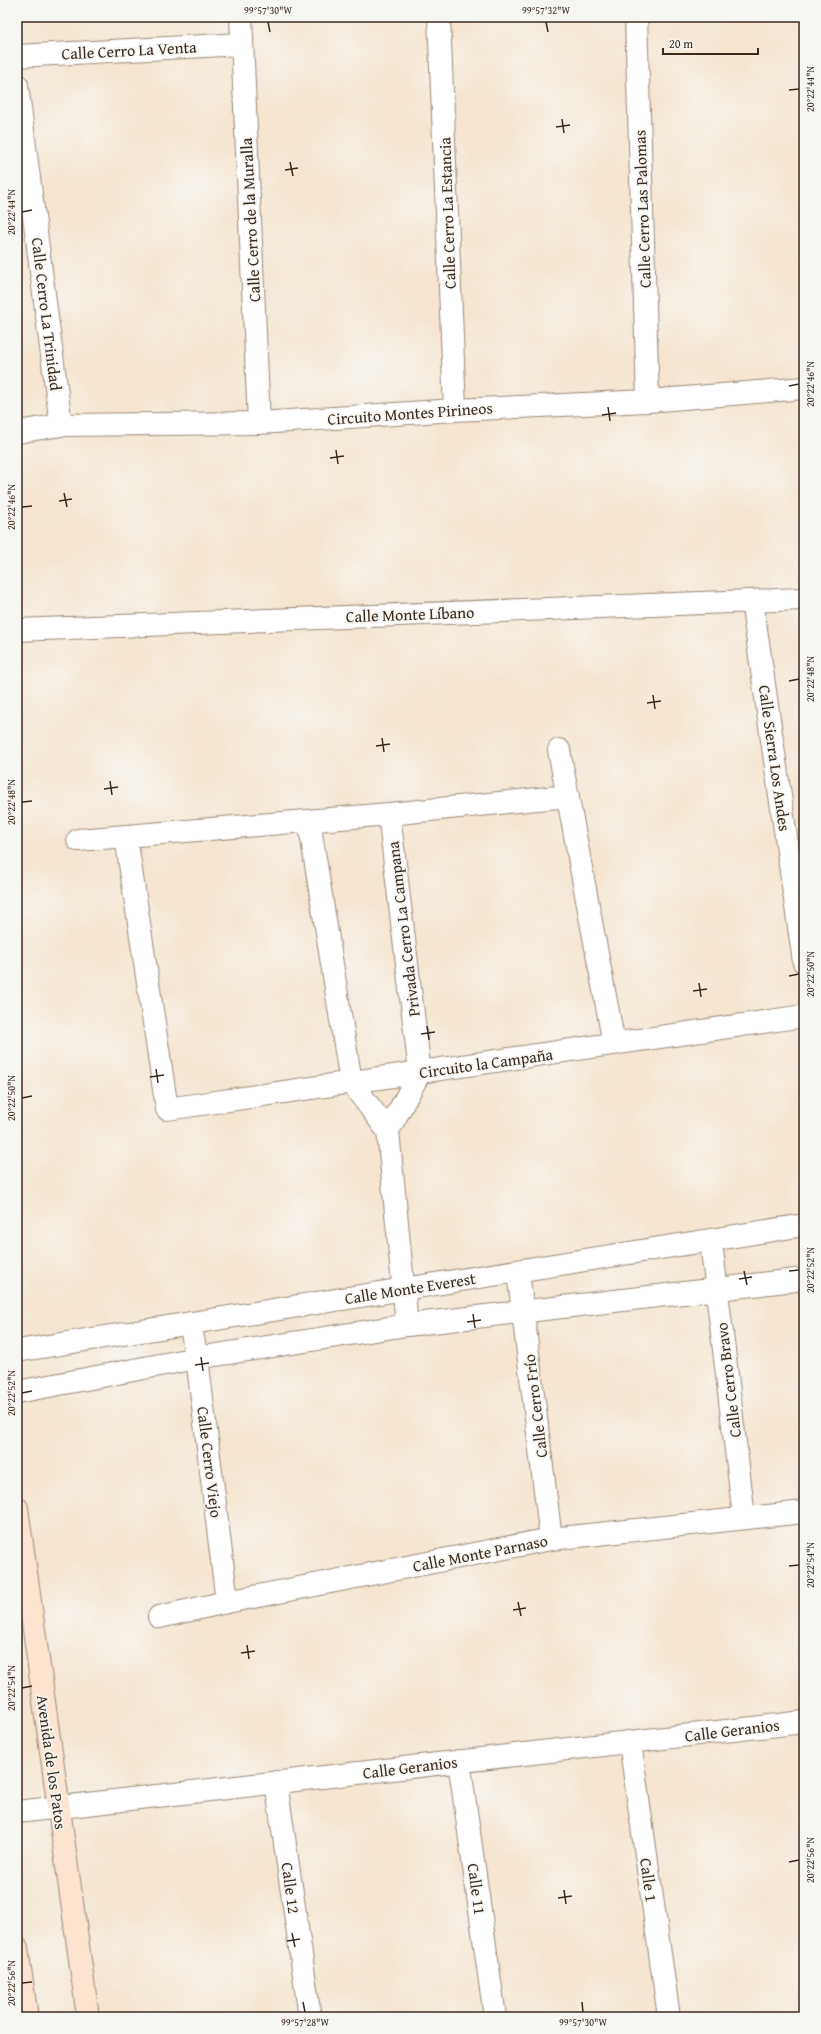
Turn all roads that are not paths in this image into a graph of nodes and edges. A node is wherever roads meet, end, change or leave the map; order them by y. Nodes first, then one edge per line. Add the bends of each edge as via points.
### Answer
1 (241, 17) edge
2 (438, 17) edge
3 (636, 17) edge
4 (242, 44) junction
5 (17, 56) edge
6 (17, 85) edge
7 (804, 388) edge
8 (648, 401) junction
9 (455, 410) junction
10 (259, 423) junction
11 (61, 425) junction
12 (17, 432) edge
13 (804, 599) edge
14 (752, 601) junction
15 (17, 630) edge
16 (559, 750) dead end
17 (568, 796) junction
18 (389, 814) junction
19 (309, 821) junction
20 (126, 837) junction
21 (78, 840) dead end
22 (804, 962) edge
23 (804, 1016) edge
24 (614, 1044) junction
25 (420, 1072) junction
26 (351, 1082) junction
27 (388, 1131) junction
28 (804, 1225) edge
29 (711, 1242) junction
30 (518, 1272) junction
31 (804, 1279) edge
32 (405, 1288) junction
33 (717, 1289) junction
34 (524, 1312) junction
35 (190, 1323) junction
36 (407, 1325) junction
37 (17, 1351) edge
38 (197, 1358) junction
39 (17, 1392) edge
40 (17, 1508) edge
41 (804, 1512) edge
42 (744, 1517) junction
43 (551, 1540) junction
44 (227, 1602) junction
45 (159, 1617) dead end
46 (804, 1725) edge
47 (630, 1742) junction
48 (459, 1761) junction
49 (276, 1782) junction
50 (58, 1807) junction
51 (17, 1812) edge
52 (17, 1948) edge
53 (27, 2017) edge
54 (88, 2017) edge
55 (310, 2017) edge
56 (494, 2017) edge
57 (669, 2017) edge

1 - 4 street, Calle Cerro de la Muralla
2 - 9 street, Calle Cerro La Estancia
3 - 8 street, Calle Cerro Las Palomas
4 - 5 street, Calle Cerro La Venta
4 - 10 street, Calle Cerro de la Muralla
6 - 11 street, Calle Cerro La Trinidad
7 - 8 street, Circuito Montes Pirineos
8 - 9 street, Circuito Montes Pirineos
9 - 10 street, Circuito Montes Pirineos
10 - 11 street, Circuito Montes Pirineos
11 - 12 street, Circuito Montes Pirineos
13 - 14 street, Calle Monte Líbano
14 - 15 street, Calle Monte Líbano
14 - 22 street, Calle Sierra Los Andes
16 - 17 street
17 - 18 street
17 - 24 street
18 - 19 street
18 - 25 street, Privada Cerro La Campana
19 - 20 street
19 - 26 street
20 - 21 street
20 - 26 street, Circuito la Campaña via 167,1109
23 - 24 street, Circuito la Campaña
24 - 25 street, Circuito la Campaña
25 - 26 street, Circuito la Campaña
25 - 27 street
26 - 27 street
27 - 32 street
28 - 29 street, Calle Monte Everest
29 - 30 street, Calle Monte Everest
29 - 33 street, Calle Cerro Bravo
30 - 32 street, Calle Monte Everest
30 - 34 street, Calle Cerro Frío
31 - 33 street
32 - 35 street, Calle Monte Everest
32 - 36 street
33 - 34 street
33 - 42 street, Calle Cerro Bravo
34 - 36 street
34 - 43 street, Calle Cerro Frío
35 - 37 street, Calle Monte Everest
35 - 38 street, Calle Cerro Viejo
36 - 38 street
38 - 39 street
38 - 44 street, Calle Cerro Viejo
40 - 50 street, Avenida de los Patos
41 - 42 street, Calle Monte Parnaso
42 - 43 street, Calle Monte Parnaso
43 - 44 street, Calle Monte Parnaso
44 - 45 street, Calle Monte Parnaso
46 - 47 street, Calle Geranios
47 - 48 street, Calle Geranios
47 - 57 street, Calle 1
48 - 49 street, Calle Geranios
48 - 56 street, Calle 11
49 - 50 street, Calle Geranios
49 - 55 street, Calle 12
50 - 51 street, Calle Geranios
50 - 54 street, Avenida de los Patos
52 - 53 street

